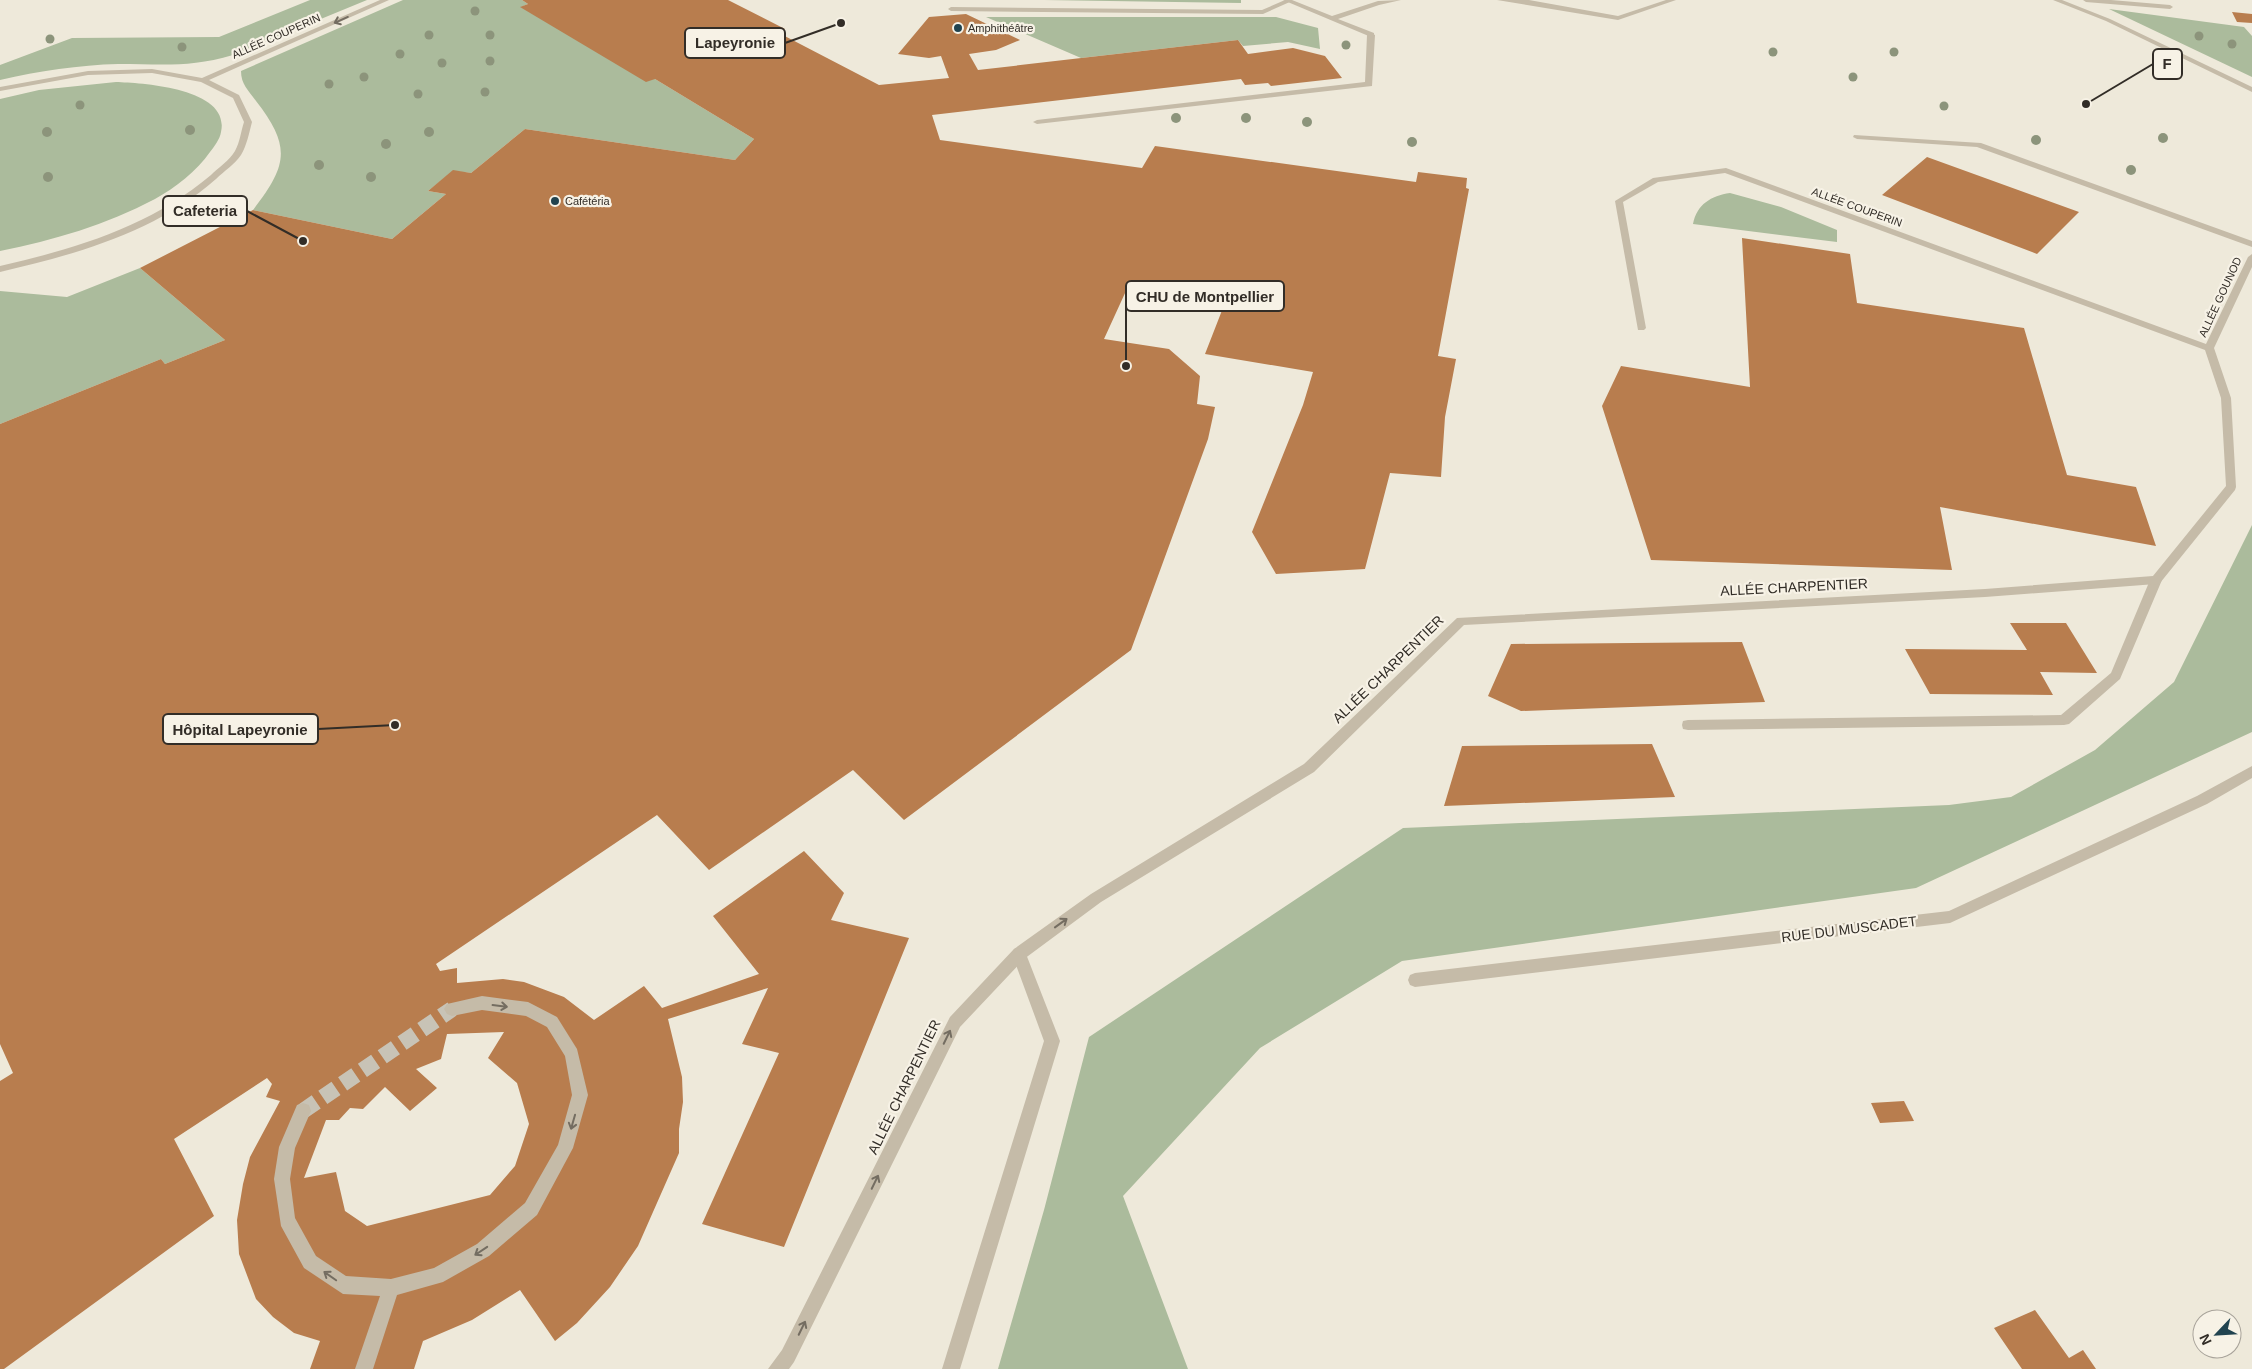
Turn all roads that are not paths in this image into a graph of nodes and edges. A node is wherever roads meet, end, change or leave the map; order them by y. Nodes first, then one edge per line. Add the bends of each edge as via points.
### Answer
1 (386, 0) edge
2 (1288, 0) edge
3 (1398, 0) edge
4 (1500, 0) edge
5 (1674, 0) edge
6 (2056, 0) edge
7 (2086, 0) edge
8 (2170, 7) dead end
9 (950, 9) dead end
10 (1331, 19) junction
11 (203, 80) junction
12 (0, 89) edge
13 (2252, 90) edge
14 (1037, 122) dead end
15 (1856, 137) dead end
16 (2252, 244) edge
17 (2252, 257) edge
18 (0, 269) edge
19 (1642, 328) dead end
20 (2209, 348) junction
21 (2156, 580) junction
22 (1688, 725) dead end
23 (2252, 771) edge
24 (1019, 954) junction
25 (1415, 980) dead end
26 (452, 1009) tunnel mouth
27 (303, 1111) tunnel mouth
28 (391, 1288) junction
29 (364, 1369) edge
30 (777, 1369) edge
31 (951, 1369) edge

1 -> 11 street, ALLÉE COUPERIN
2 - 9 street via 1263,12
2 - 10 street
3 - 10 street via 1378,3
4 - 5 street via 1618,18
6 - 13 street via 2108,20
7 - 8 street
10 - 14 street via 1371,35 1369,84
11 - 12 street via 152,71 88,73
11 - 18 street via 236,97 248,122 239,152 205,186 149,220 114,235 36,261
15 - 16 street via 1978,145
17 - 20 street, ALLÉE GOUNOD
19 - 20 street, ALLÉE COUPERIN via 1619,201 1656,180 1726,170
20 - 21 street via 2226,398 2232,487
21 - 22 street via 2116,676 2064,720
24 -> 21 street, ALLÉE CHARPENTIER via 1096,898 1309,768 1461,621 1985,593
23 - 25 street, RUE DU MUSCADET via 2202,800 1950,917
30 -> 24 street, ALLÉE CHARPENTIER via 788,1356 955,1022
24 - 31 street via 1052,1041
26 -> 28 street via 482,1003 528,1009 552,1022 572,1054 580,1095 565,1148 531,1209 483,1250 437,1276
28 -> 27 street via 343,1285 310,1262 287,1220 282,1180 288,1147
28 - 29 street

